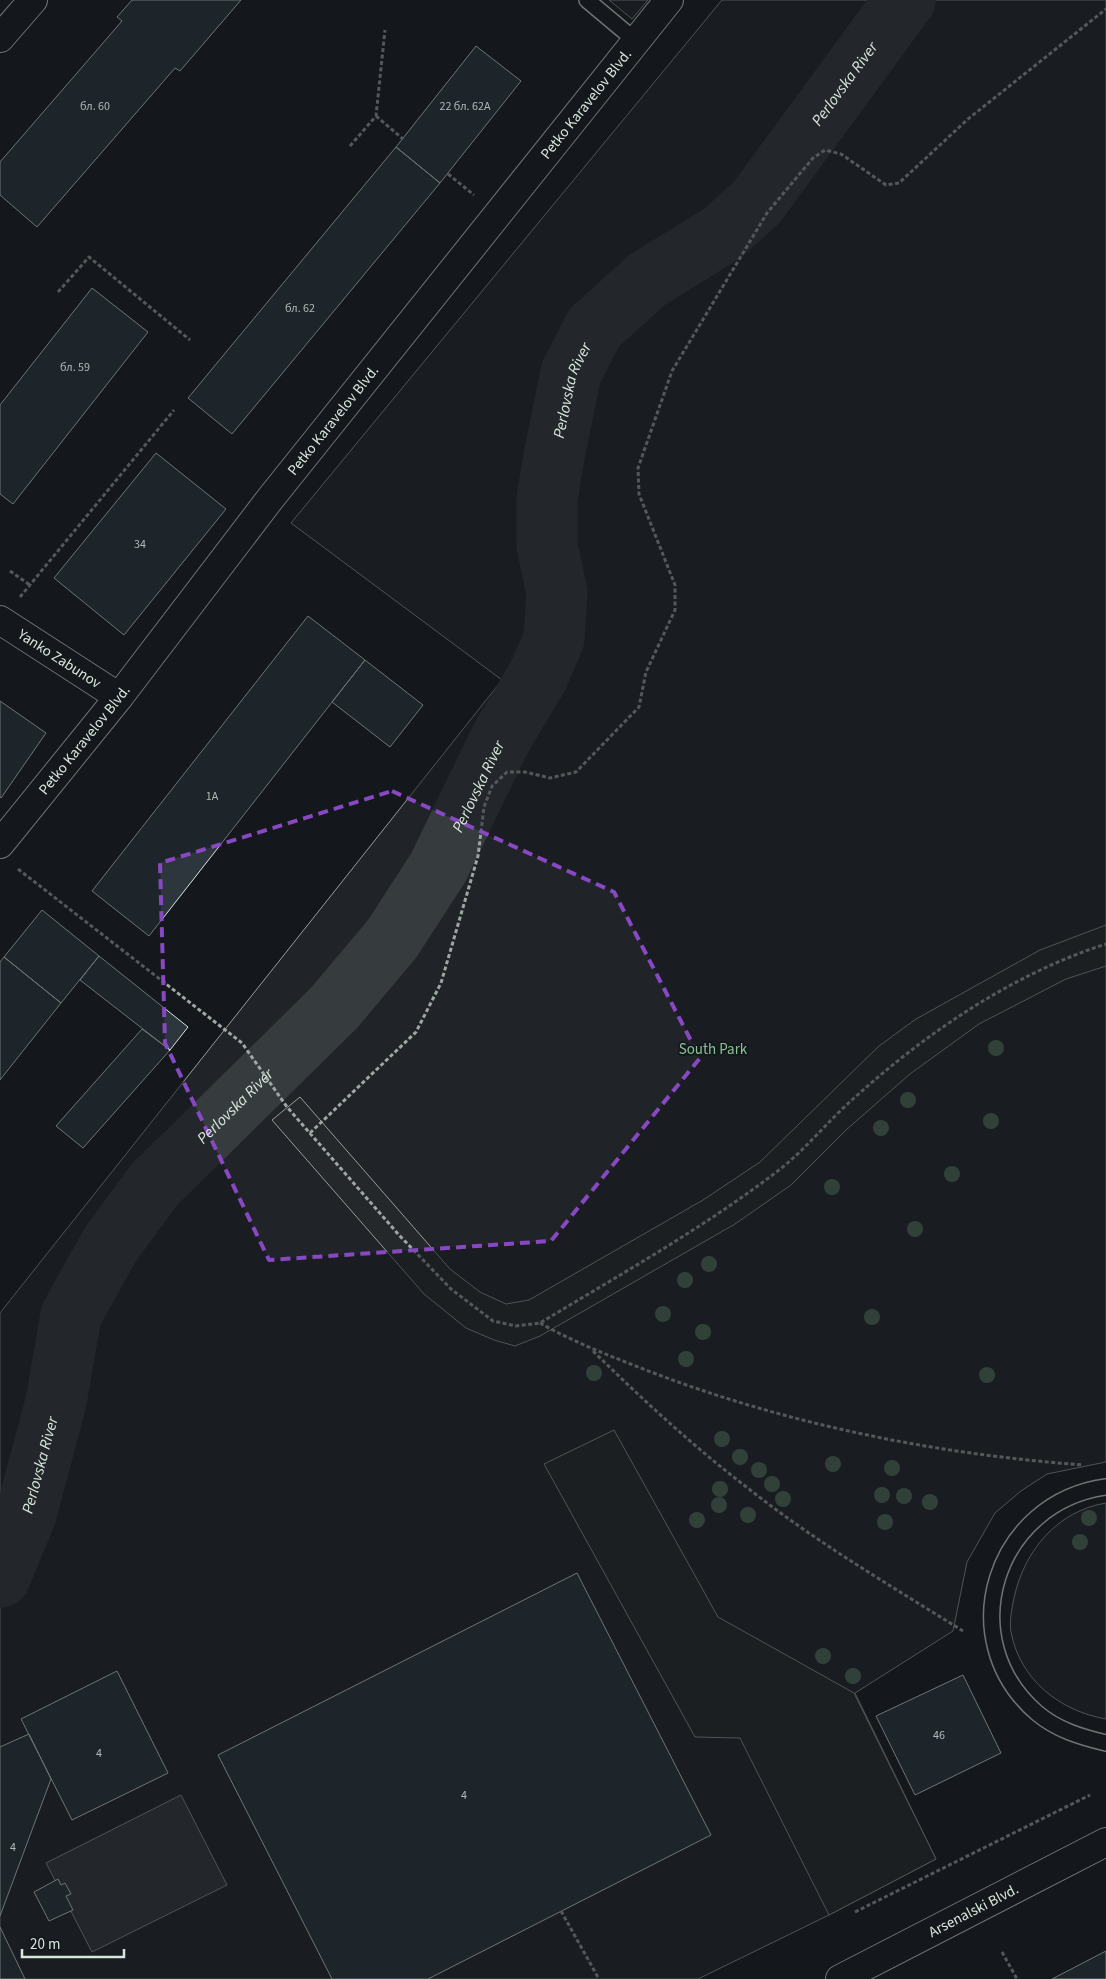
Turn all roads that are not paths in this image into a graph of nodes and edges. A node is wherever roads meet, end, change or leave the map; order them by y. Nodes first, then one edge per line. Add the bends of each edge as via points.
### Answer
1 (33, 0) edge
2 (587, 0) edge
3 (669, 0) edge
4 (0, 38) edge
5 (636, 41) junction
6 (0, 621) edge
7 (119, 698) junction
8 (0, 844) edge
9 (1106, 1487) edge
10 (1106, 1743) edge
11 (1106, 1842) edge
12 (840, 1979) edge

1 - 4 street
2 - 5 lane
3 - 5 street, Petko Karavelov Blvd.
5 - 7 street, Petko Karavelov Blvd. via 270,499
6 - 7 street, Yanko Zabunov
7 - 8 street, Petko Karavelov Blvd.
9 - 10 lane via 1060,1500 1021,1532 1007,1552 997,1576 992,1609 996,1650 1020,1695 1058,1728
11 - 12 street, Arsenalski Blvd.

